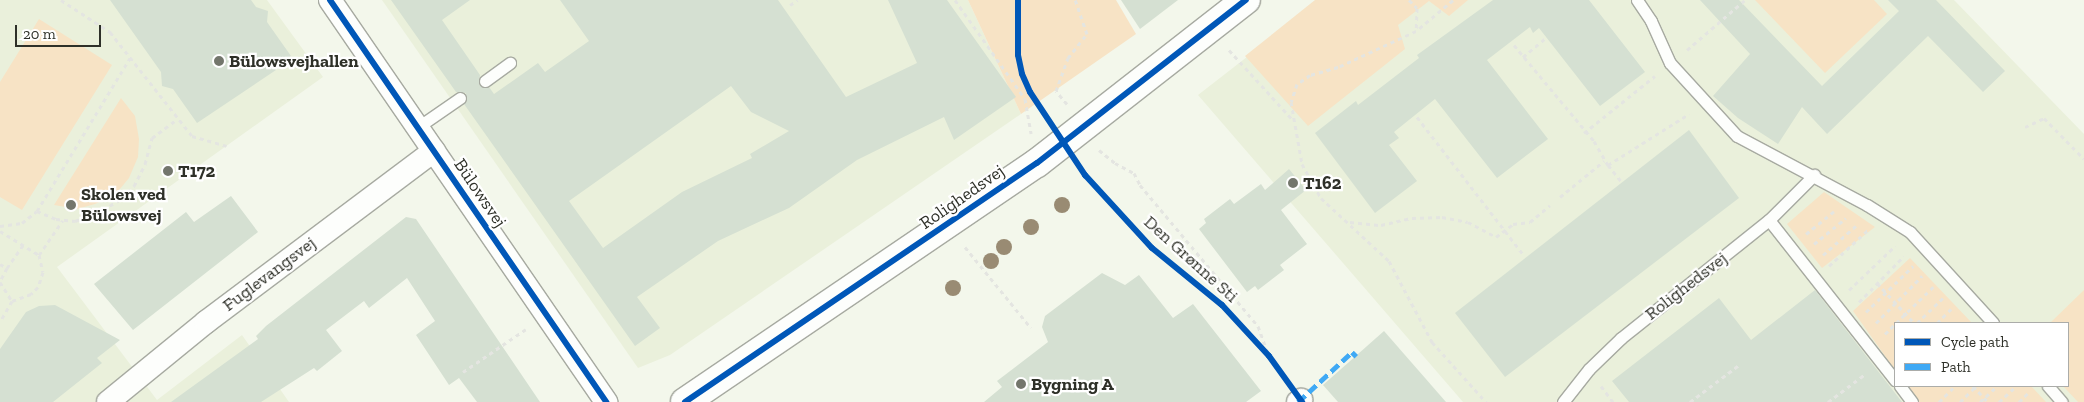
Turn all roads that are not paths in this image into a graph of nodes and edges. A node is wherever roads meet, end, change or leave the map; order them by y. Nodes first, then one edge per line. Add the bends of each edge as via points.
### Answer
1 (330, 0) edge
2 (1246, 0) edge
3 (1637, 0) edge
4 (510, 63) dead end
5 (485, 81) dead end
6 (460, 98) dead end
7 (418, 127) junction
8 (434, 151) junction
9 (1814, 175) junction
10 (1770, 220) junction
11 (1992, 322) edge
12 (1894, 379) edge
13 (1901, 387) edge
14 (2049, 387) edge
15 (108, 402) edge
16 (606, 402) edge
17 (685, 402) edge
18 (1563, 402) edge
19 (1912, 402) edge
20 (2062, 402) edge

1 - 7 street, Bülowsvej
2 - 17 street, Rolighedsvej via 1038,163
3 - 9 lane via 1651,20 1670,63 1737,136
4 - 5 lane
6 - 7 lane
7 - 8 street, Bülowsvej
8 - 15 street, Fuglevangsvej via 206,322
8 - 16 street, Bülowsvej
9 - 10 lane, Rolighedsvej
9 - 11 lane via 1910,232
10 - 12 lane
10 - 18 lane, Rolighedsvej via 1621,338 1589,369
13 - 19 lane
14 - 20 lane

